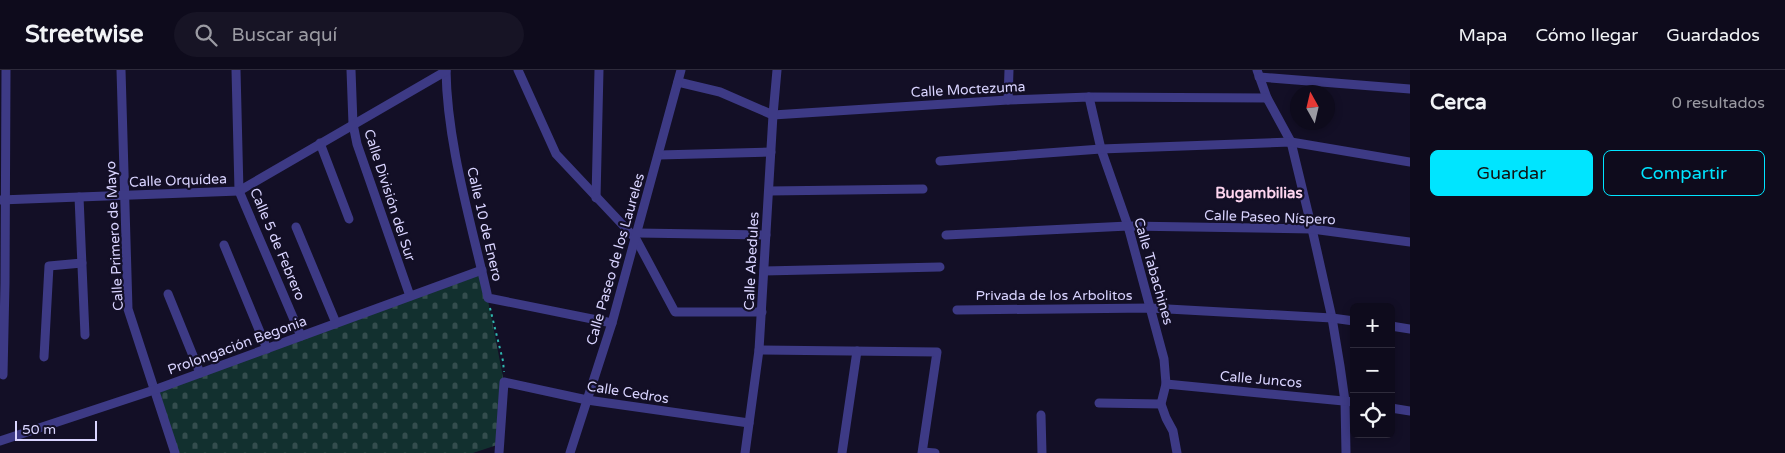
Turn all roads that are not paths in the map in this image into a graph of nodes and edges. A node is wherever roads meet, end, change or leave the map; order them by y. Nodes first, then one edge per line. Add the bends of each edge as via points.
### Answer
1 (6, 70) edge
2 (121, 70) edge
3 (236, 70) edge
4 (351, 70) edge
5 (518, 70) edge
6 (599, 70) edge
7 (681, 70) edge
8 (777, 70) edge
9 (1009, 70) edge
10 (446, 71) edge
11 (1258, 74) edge
12 (678, 82) junction
13 (1410, 89) edge
14 (1089, 96) junction
15 (1267, 98) junction
16 (1008, 100) junction
17 (773, 115) junction
18 (353, 124) junction
19 (1291, 142) junction
20 (320, 143) junction
21 (1101, 149) junction
22 (771, 152) junction
23 (659, 155) junction
24 (940, 161) dead end
25 (1410, 162) edge
26 (923, 189) dead end
27 (239, 191) junction
28 (768, 191) junction
29 (125, 196) junction
30 (79, 197) junction
31 (596, 198) junction
32 (2, 200) edge
33 (349, 219) dead end
34 (1128, 226) junction
35 (296, 227) dead end
36 (1312, 229) junction
37 (946, 234) dead end
38 (766, 235) junction
39 (637, 236) junction
40 (1410, 242) edge
41 (224, 245) dead end
42 (82, 263) junction
43 (940, 267) dead end
44 (482, 270) junction
45 (764, 271) junction
46 (2, 283) edge
47 (168, 294) dead end
48 (410, 296) junction
49 (1150, 308) junction
50 (957, 310) dead end
51 (762, 312) junction
52 (1332, 318) junction
53 (1350, 320) edge
54 (612, 323) junction
55 (336, 324) junction
56 (1395, 327) edge
57 (1410, 329) edge
58 (85, 335) dead end
59 (301, 336) junction
60 (267, 349) junction
61 (759, 350) junction
62 (857, 351) junction
63 (44, 357) dead end
64 (200, 373) junction
65 (3, 375) dead end
66 (1166, 384) junction
67 (154, 390) junction
68 (587, 400) junction
69 (1349, 401) edge
70 (1099, 403) dead end
71 (1161, 404) junction
72 (1395, 409) edge
73 (1410, 411) edge
74 (1041, 415) dead end
75 (749, 423) junction
76 (0, 441) edge
77 (922, 452) edge
78 (175, 453) edge
79 (499, 453) edge
80 (570, 453) edge
81 (745, 453) edge
82 (842, 453) edge
83 (935, 453) edge
84 (1042, 453) edge
85 (1177, 453) edge
86 (1346, 453) edge

1 - 32 street
2 - 29 street, Calle Primero de Mayo
3 - 27 street, Calle 5 de Febrero
4 - 18 street, Calle División del Sur
5 - 31 street via 556,154
6 - 31 street
7 - 12 street, Calle Paseo de los Laureles
8 - 17 street, Calle Abedules
9 - 16 street
10 - 18 street, Calle Orquídea
10 - 44 street, Calle 10 de Enero via 457,162
11 - 13 street
11 - 15 street
12 - 17 street, Calle Moctezuma via 720,92
12 - 23 street, Calle Paseo de los Laureles
14 - 15 street, Calle Moctezuma
14 - 16 street, Calle Moctezuma
14 - 21 street, Calle Tabachines
15 - 19 street
16 - 17 street, Calle Moctezuma
17 - 22 street, Calle Abedules
18 - 20 street, Calle Orquídea
18 - 48 street, Calle División del Sur
19 - 21 street
19 - 25 street
19 - 36 street
20 - 27 street, Calle Orquídea
20 - 33 street
21 - 24 street
21 - 34 street, Calle Tabachines
22 - 23 street
22 - 28 street, Calle Abedules
23 - 39 street, Calle Paseo de los Laureles
26 - 28 street
27 - 29 street, Calle Orquídea
27 - 59 street, Calle 5 de Febrero
28 - 38 street, Calle Abedules
29 - 30 street, Calle Orquídea
29 - 67 street, Calle Primero de Mayo via 128,309
30 - 32 street, Calle Orquídea
30 - 42 street
31 - 39 street
32 - 46 street
34 - 36 street, Calle Paseo Níspero
34 - 37 street, Calle Paseo Níspero
34 - 49 street, Calle Tabachines
35 - 55 street
36 - 40 street, Calle Paseo Níspero
36 - 52 street
38 - 39 street
38 - 45 street, Calle Abedules
39 - 51 street via 674,312
39 - 54 street, Calle Paseo de los Laureles
41 - 60 street
42 - 58 street
42 - 63 street via 49,266
43 - 45 street
44 - 48 street, Prolongación Begonia
44 - 54 street, Calle 10 de Enero via 488,298
45 - 51 street, Calle Abedules
46 - 65 street
47 - 64 street
48 - 55 street, Prolongación Begonia
49 - 50 street, Privada de los Arbolitos
49 - 52 street, Privada de los Arbolitos
49 - 66 street, Calle Tabachines via 1164,360
51 - 61 street, Calle Abedules
52 - 53 street, Privada de los Arbolitos
52 - 69 street
54 - 68 street, Calle Paseo de los Laureles
55 - 59 street, Prolongación Begonia
56 - 57 street
59 - 60 street, Prolongación Begonia
60 - 64 street, Prolongación Begonia
61 - 62 street
61 - 75 street, Calle Abedules
62 - 77 street via 937,352
62 - 82 street
64 - 67 street, Prolongación Begonia
66 - 69 street, Calle Juncos
66 - 71 street, Calle Tabachines
67 - 76 street, Prolongación Begonia
67 - 78 street, Calle Primero de Mayo
68 - 75 street, Calle Cedros
68 - 79 street, Calle Cedros via 504,382
68 - 80 street, Calle Paseo de los Laureles
69 - 86 street
70 - 71 street
71 - 85 street via 1173,431
72 - 73 street
74 - 84 street
75 - 81 street, Calle Abedules
77 - 83 street

